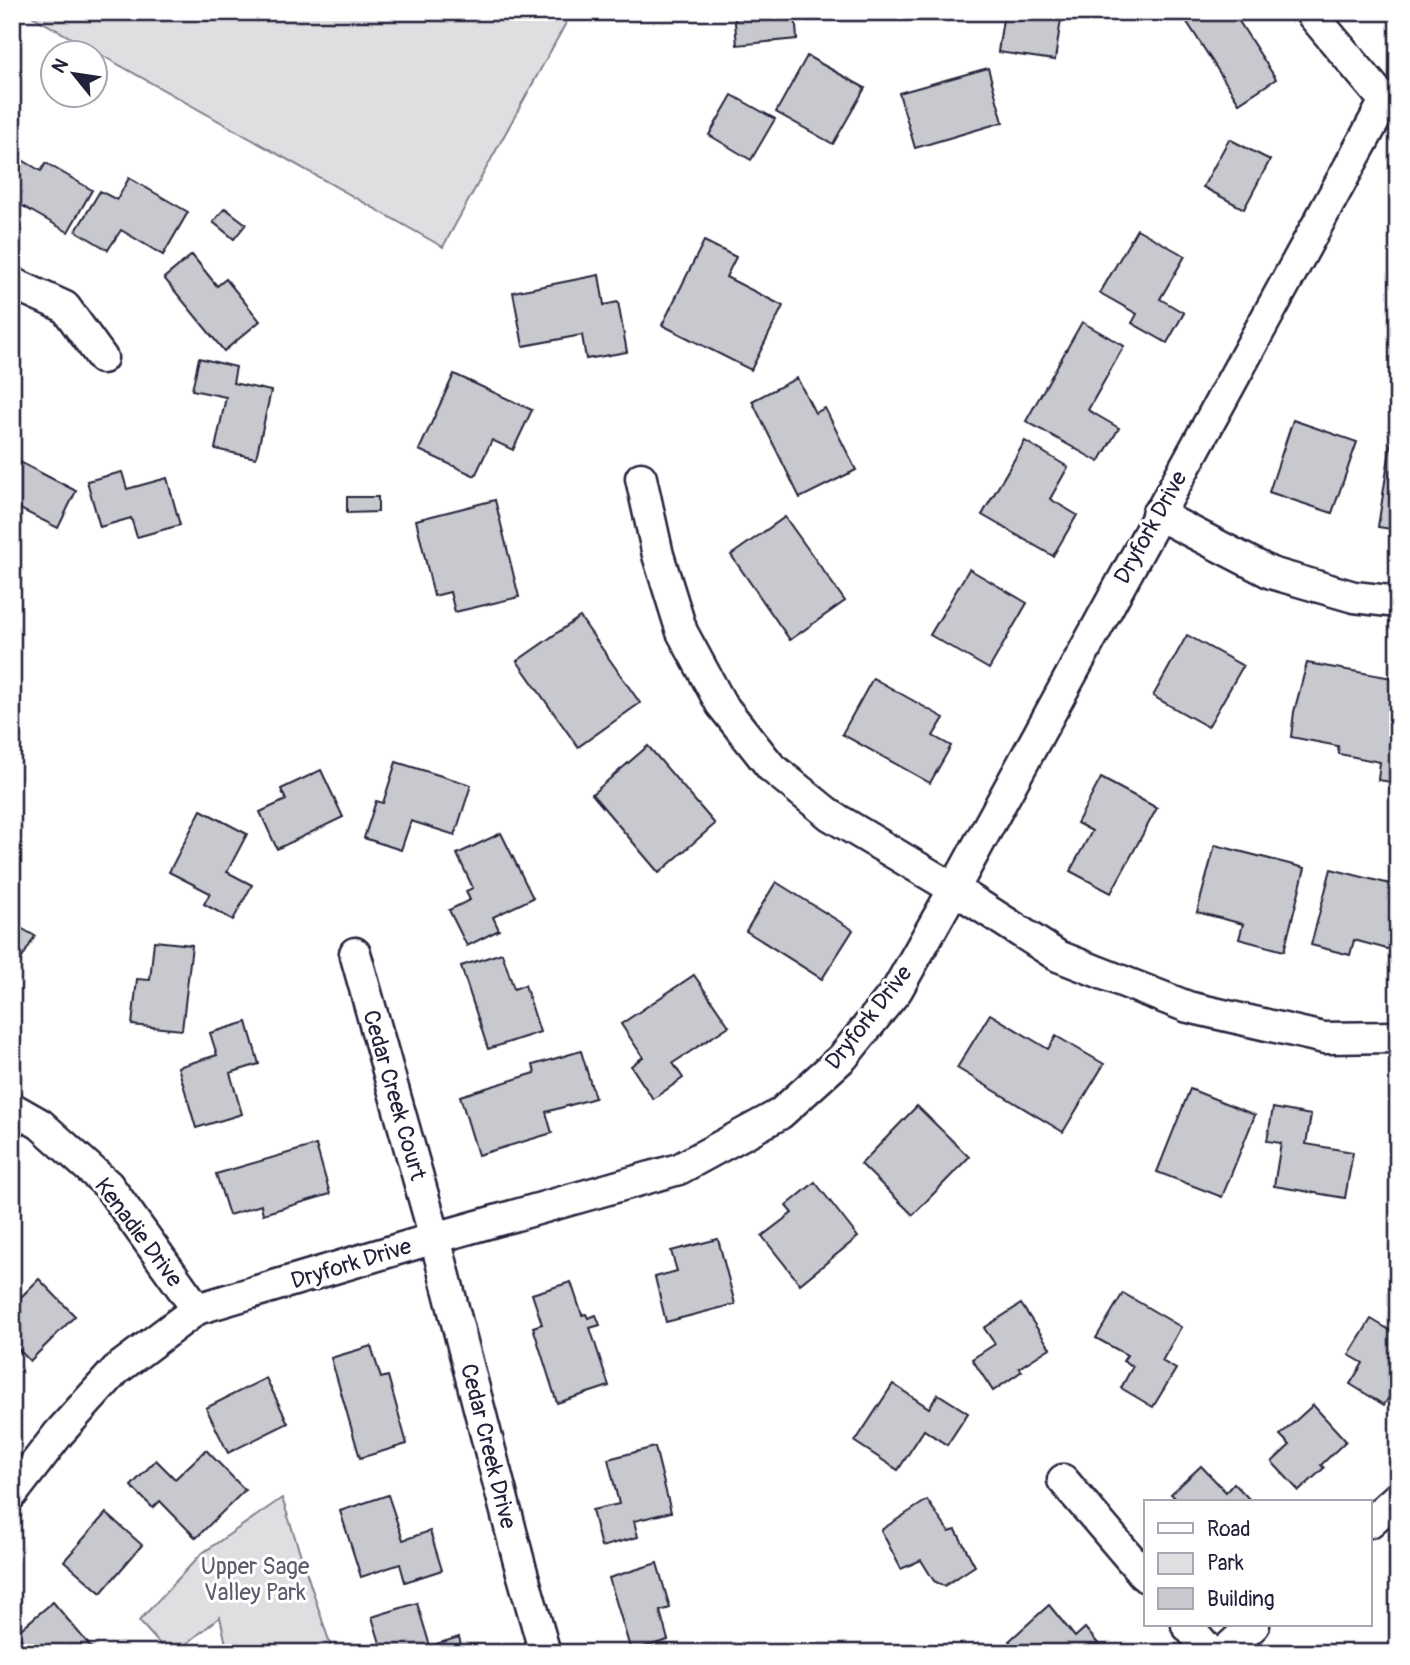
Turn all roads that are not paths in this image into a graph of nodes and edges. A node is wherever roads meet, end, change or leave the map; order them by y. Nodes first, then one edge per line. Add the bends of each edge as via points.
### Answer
1 (1310, 12) edge
2 (1391, 105) edge
3 (12, 282) edge
4 (102, 358) dead end
5 (641, 478) dead end
6 (1157, 514) junction
7 (1398, 602) edge
8 (954, 889) junction
9 (355, 953) dead end
10 (1398, 1037) edge
11 (12, 1108) edge
12 (435, 1238) junction
13 (197, 1309) junction
14 (1063, 1480) dead end
15 (12, 1494) edge
16 (1398, 1497) edge
17 (1372, 1520) edge
18 (1144, 1575) edge
19 (1188, 1626) edge
20 (1253, 1626) edge
21 (545, 1653) edge
22 (1211, 1653) edge
23 (1223, 1653) edge

1 - 2 street
2 - 6 street, Dryfork Drive
3 - 4 street via 65,307
5 - 8 street via 682,632 721,704 771,767 830,815
6 - 7 street via 1271,573 1354,597
6 - 8 street, Dryfork Drive
8 - 10 street via 1058,956 1188,1007 1324,1038
8 - 12 street, Dryfork Drive via 897,990 843,1057 780,1114 679,1169
9 - 12 street, Cedar Creek Court
11 - 13 street, Kenadie Drive via 40,1124 107,1185
12 - 13 street, Dryfork Drive
12 - 21 street, Cedar Creek Drive
13 - 15 street, Dryfork Drive via 116,1370
14 - 18 street
16 - 17 street
19 - 22 street
20 - 23 street

